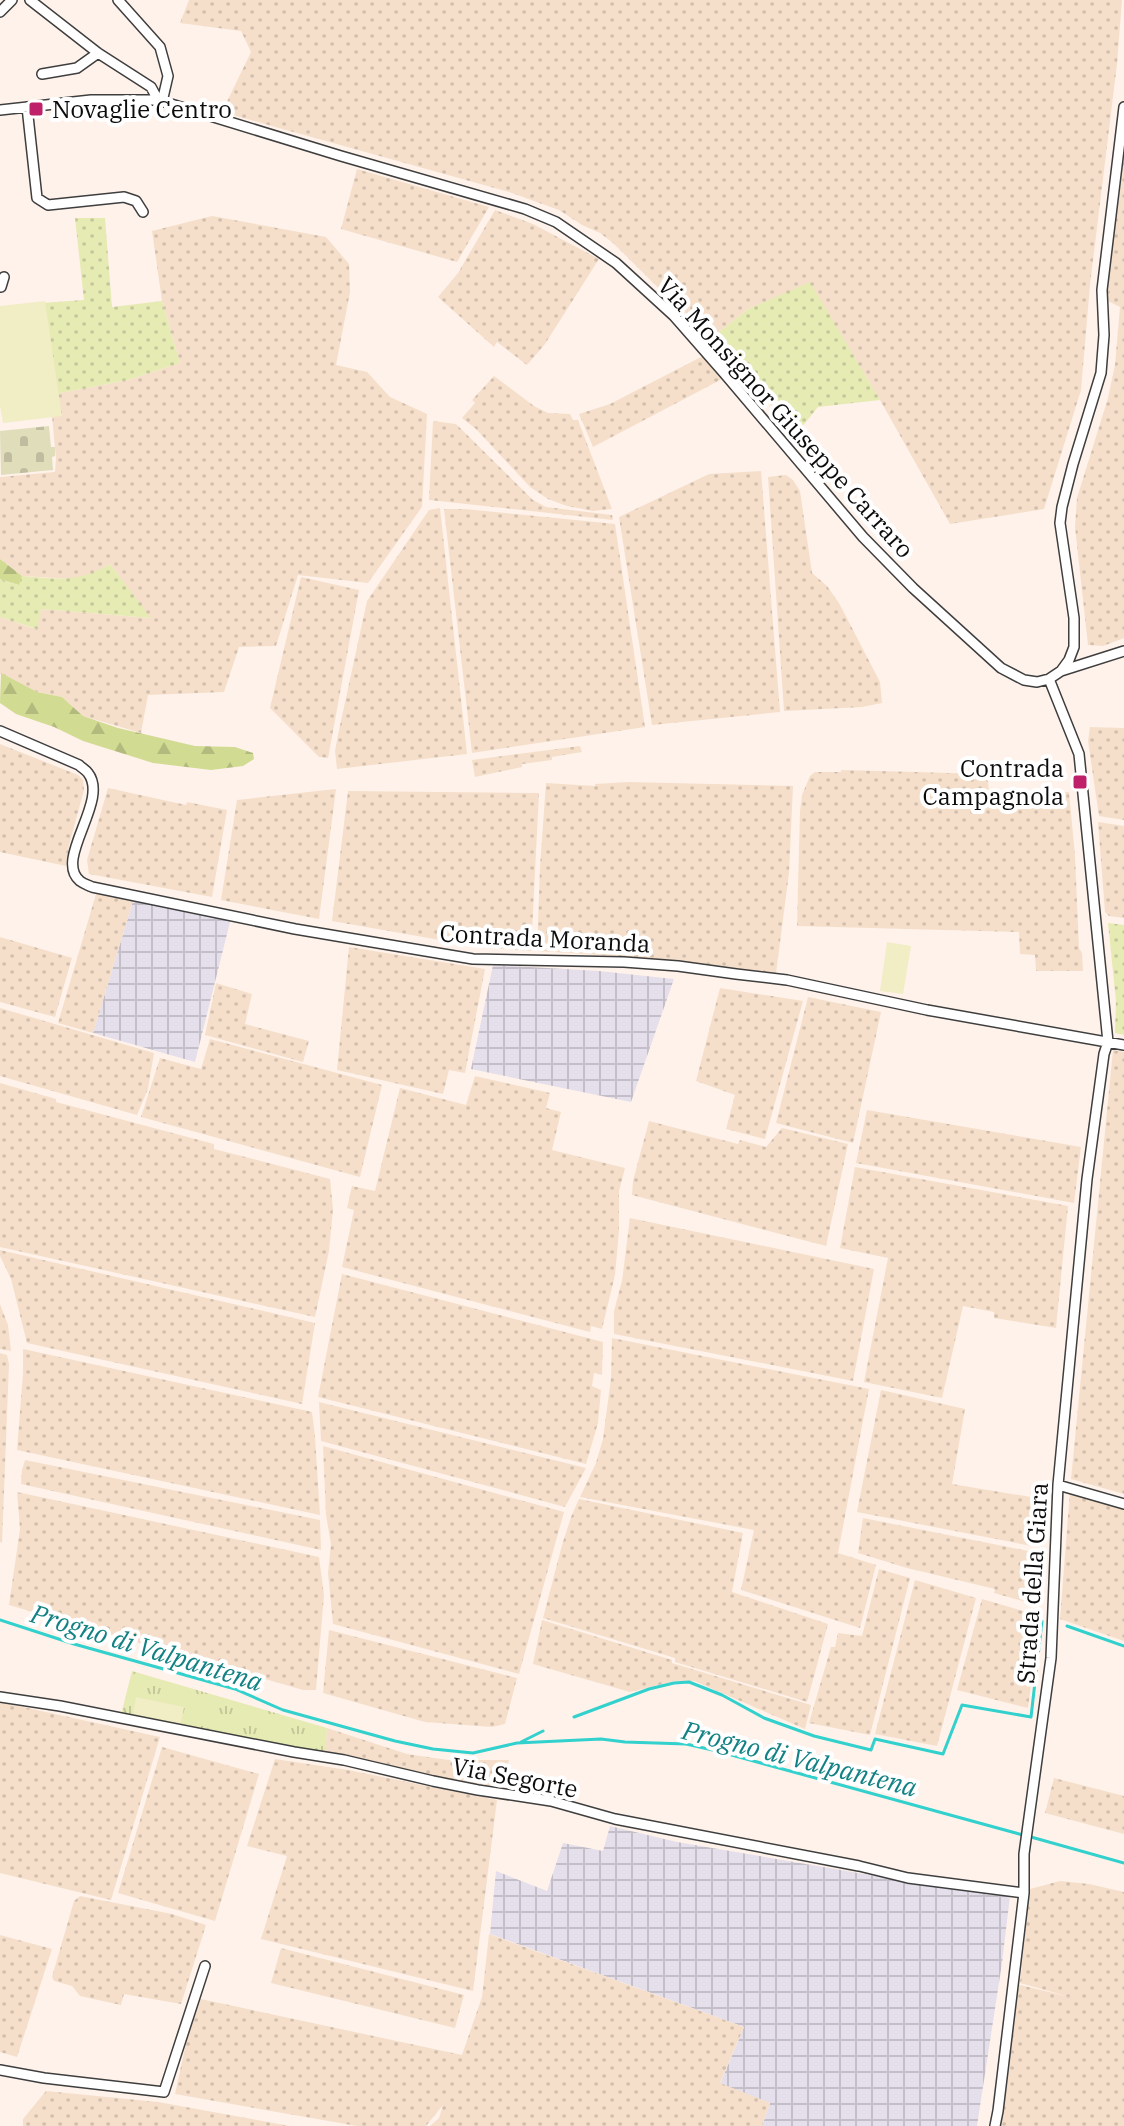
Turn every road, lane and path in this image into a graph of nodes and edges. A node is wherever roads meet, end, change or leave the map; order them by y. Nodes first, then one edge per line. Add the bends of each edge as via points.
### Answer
1 (12, 0) edge
2 (30, 0) edge
3 (118, 0) edge
4 (0, 12) edge
5 (98, 53) junction
6 (42, 74) dead end
7 (160, 101) junction
8 (27, 107) junction
9 (1124, 107) edge
10 (0, 110) edge
11 (143, 212) dead end
12 (1124, 651) edge
13 (1061, 671) junction
14 (1049, 679) junction
15 (0, 731) edge
16 (1108, 1042) junction
17 (1124, 1045) edge
18 (1058, 1485) junction
19 (1124, 1504) edge
20 (0, 1697) edge
21 (1024, 1893) junction
22 (205, 1966) dead end
23 (0, 2070) edge
24 (995, 2126) edge

1 - 4 street
2 - 5 street
3 - 7 street via 160,47 168,76
5 - 6 street via 77,68
5 - 7 street via 151,87
7 - 8 street via 91,100
7 - 14 street, Via Monsignor Giuseppe Carraro via 525,209 587,242 674,316 913,588 1001,668 1024,680
8 - 10 street
8 - 11 street via 37,198 48,205 124,197 136,201
9 - 13 street via 1102,290 1101,373 1060,523 1074,618 1074,647
12 - 13 street
13 - 14 street
14 - 16 street via 1079,754
15 - 16 street, Contrada Moranda via 89,774 93,797 73,859 80,881 92,887 473,959 624,962 787,980
16 - 17 street, Contrada Moranda
16 - 18 street, Strada della Giara via 1087,1179
18 - 19 street
18 - 21 street, Strada della Giara via 1051,1658 1024,1854
20 - 21 street, Via Segorte via 551,1801 615,1819 908,1878
21 - 24 street, Strada della Giara
22 - 23 street via 164,2092

